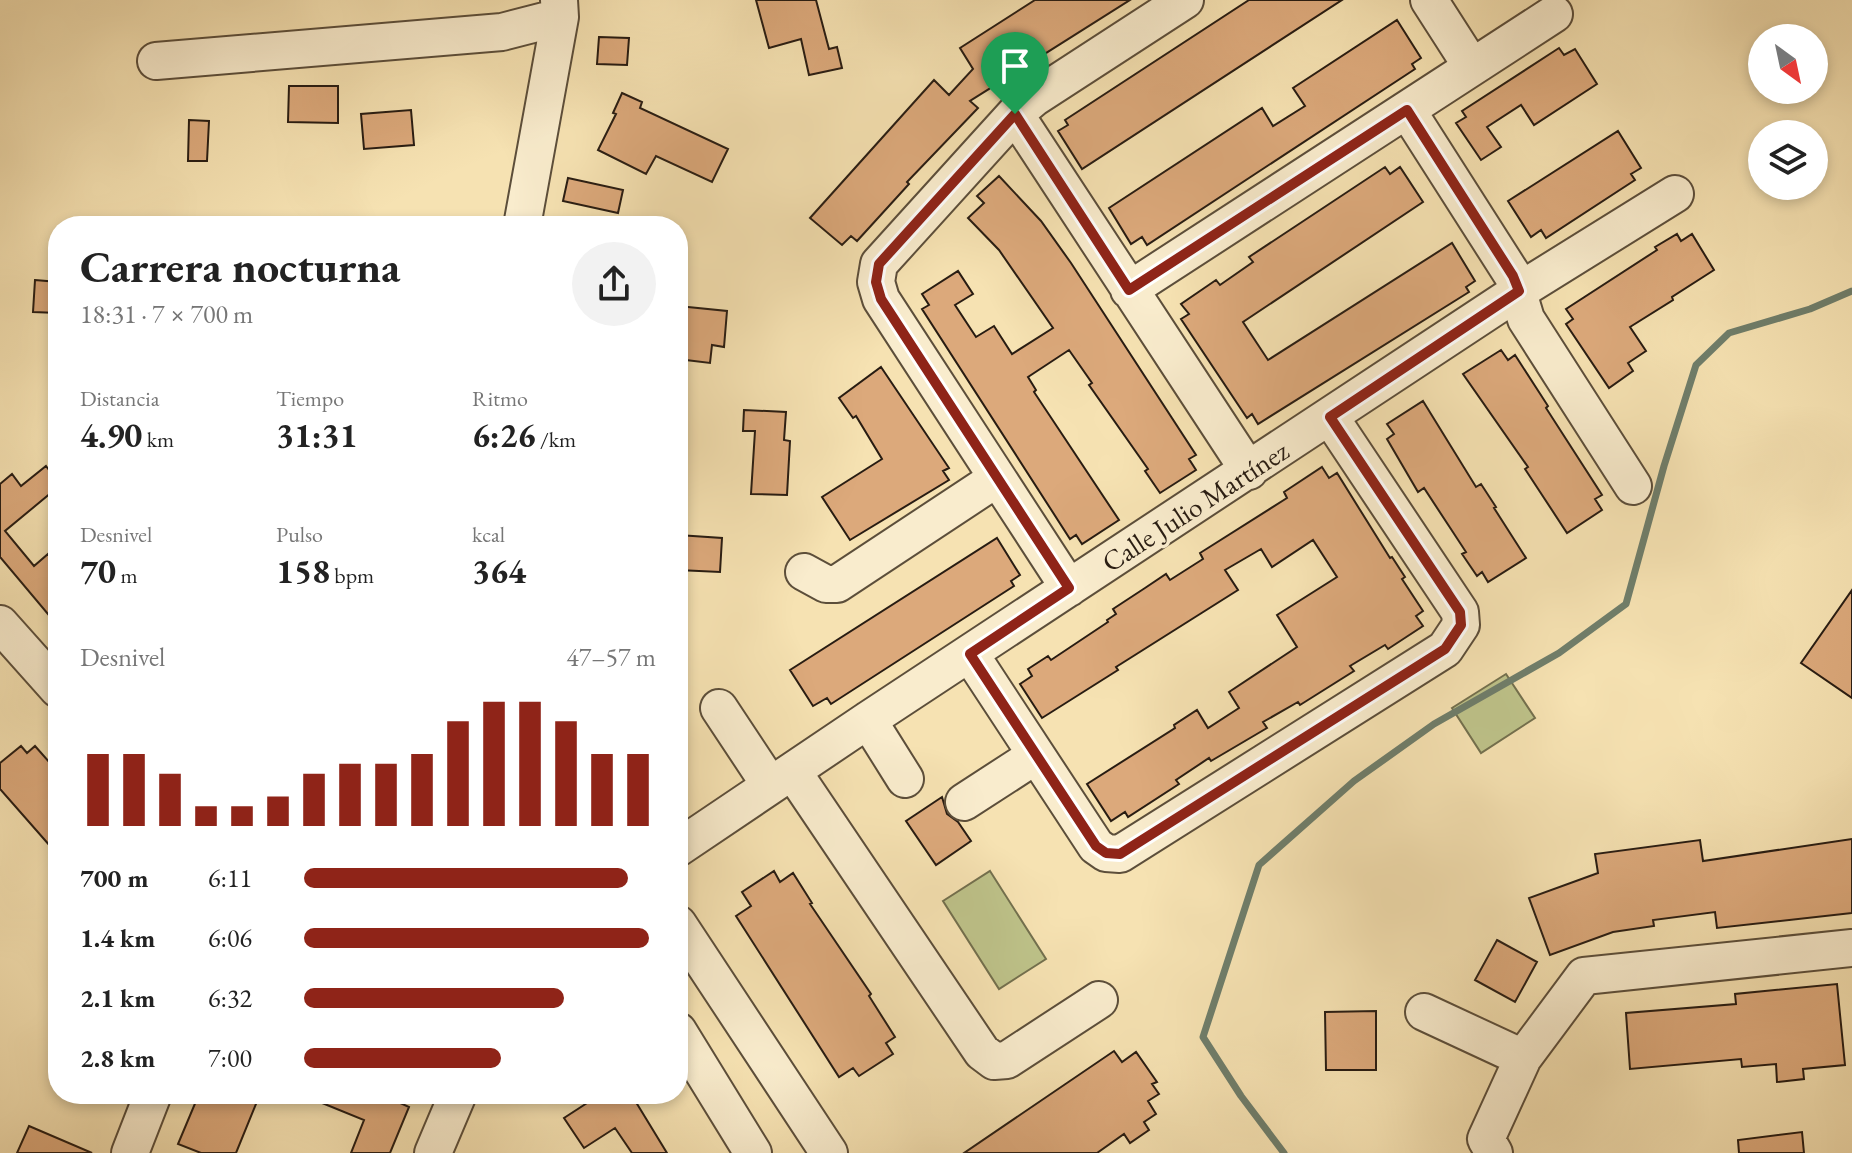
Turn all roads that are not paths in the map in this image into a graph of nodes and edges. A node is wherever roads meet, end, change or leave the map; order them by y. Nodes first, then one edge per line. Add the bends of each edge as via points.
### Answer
1 (1185, 0) edge
2 (1429, 0) edge
3 (560, 8) edge
4 (1554, 14) dead end
5 (156, 61) dead end
6 (1472, 67) junction
7 (1407, 110) junction
8 (1015, 114) junction
9 (1675, 194) dead end
10 (524, 216) edge
11 (1129, 290) junction
12 (1519, 291) junction
13 (1330, 417) junction
14 (1249, 471) junction
15 (996, 479) junction
16 (1633, 486) dead end
17 (804, 572) dead end
18 (1069, 588) junction
19 (0, 624) edge
20 (970, 654) junction
21 (48, 678) edge
22 (719, 708) dead end
23 (868, 720) junction
24 (1035, 756) junction
25 (782, 778) junction
26 (905, 779) dead end
27 (964, 802) dead end
28 (688, 841) edge
29 (688, 939) edge
30 (1852, 948) edge
31 (1099, 1000) dead end
32 (1424, 1012) dead end
33 (688, 1047) edge
34 (1523, 1058) junction
35 (149, 1104) edge
36 (454, 1104) edge
37 (130, 1153) edge
38 (433, 1153) edge
39 (753, 1153) edge
40 (829, 1153) edge
41 (1494, 1153) edge

1 - 8 street
2 - 6 street
3 - 5 street via 502,32
3 - 10 street
4 - 6 street
6 - 7 street
7 - 11 street
7 - 12 street
8 - 11 street
8 - 15 street via 879,264 876,282 881,299
9 - 12 street, Calle Julio Martínez
11 - 14 street
12 - 13 street, Calle Julio Martínez
12 - 16 street via 1526,319
13 - 14 street, Calle Julio Martínez
13 - 24 street via 1460,612 1461,625 1445,649 1120,854 1096,846
14 - 18 street, Calle Julio Martínez
15 - 17 street via 837,584
15 - 18 street
18 - 20 street, Calle Julio Martínez
19 - 21 street
20 - 23 street, Calle Julio Martínez
20 - 24 street
22 - 25 street
23 - 25 street, Calle Julio Martínez
23 - 26 street
24 - 27 street
25 - 28 street, Calle Julio Martínez
25 - 31 street via 982,1052 994,1061 1007,1060
29 - 40 street
30 - 34 street via 1584,976
32 - 34 street
33 - 39 street
34 - 41 street via 1486,1139
35 - 37 street
36 - 38 street

